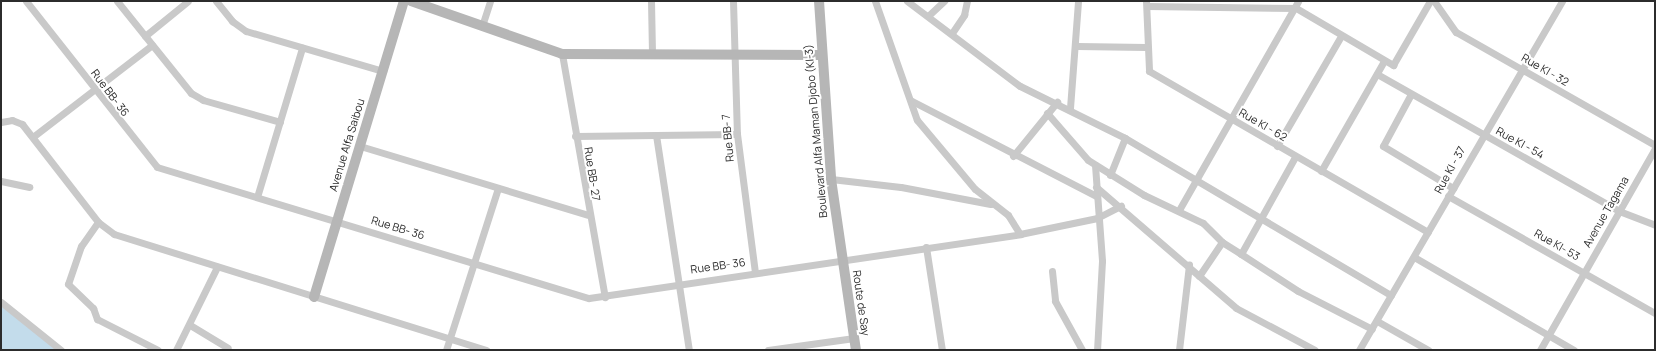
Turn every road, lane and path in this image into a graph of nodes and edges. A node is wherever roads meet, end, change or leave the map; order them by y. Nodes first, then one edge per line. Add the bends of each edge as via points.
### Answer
1 (26, 1) edge
2 (117, 1) edge
3 (188, 1) edge
4 (216, 1) edge
5 (404, 1) edge
6 (411, 1) edge
7 (490, 1) edge
8 (651, 1) edge
9 (733, 1) edge
10 (819, 1) edge
11 (875, 1) edge
12 (907, 1) edge
13 (944, 1) edge
14 (967, 1) edge
15 (1078, 1) edge
16 (1430, 1) edge
17 (1434, 1) edge
18 (1559, 2) edge
19 (1146, 4) edge
20 (1297, 4) edge
21 (929, 15) junction
22 (482, 26) junction
23 (952, 33) junction
24 (145, 36) junction
25 (1341, 36) junction
26 (152, 45) junction
27 (1077, 46) junction
28 (1146, 47) junction
29 (302, 48) junction
30 (562, 54) junction
31 (652, 54) junction
32 (733, 54) junction
33 (820, 55) junction
34 (1384, 61) junction
35 (1521, 69) junction
36 (383, 71) junction
37 (1377, 74) junction
38 (94, 90) junction
39 (1411, 94) junction
40 (912, 101) junction
41 (1057, 102) junction
42 (1070, 108) junction
43 (1047, 113) junction
44 (1233, 120) junction
45 (1, 122) edge
46 (280, 122) junction
47 (737, 134) junction
48 (1483, 134) junction
49 (656, 135) junction
50 (34, 136) junction
51 (575, 136) junction
52 (1125, 138) junction
53 (360, 146) junction
54 (1277, 146) junction
55 (1655, 147) edge
56 (1014, 156) junction
57 (1295, 157) junction
58 (1095, 165) junction
59 (1321, 171) junction
60 (1110, 175) junction
61 (830, 179) junction
62 (1196, 180) junction
63 (1, 181) edge
64 (29, 187) dead end
65 (1096, 187) junction
66 (498, 188) junction
67 (1453, 188) junction
68 (1096, 196) junction
69 (1448, 196) junction
70 (257, 197) junction
71 (990, 204) junction
72 (1122, 206) junction
73 (1179, 210) junction
74 (1619, 211) junction
75 (588, 215) junction
76 (1260, 217) junction
77 (1097, 218) junction
78 (337, 221) junction
79 (98, 222) junction
80 (1655, 225) edge
81 (1428, 232) junction
82 (1020, 234) junction
83 (1222, 242) junction
84 (926, 247) junction
85 (1241, 254) junction
86 (1414, 257) junction
87 (842, 259) junction
88 (474, 263) junction
89 (1189, 265) junction
90 (217, 267) junction
91 (1052, 271) dead end
92 (755, 273) junction
93 (1584, 273) junction
94 (1199, 276) junction
95 (678, 283) junction
96 (1391, 295) junction
97 (314, 297) junction
98 (605, 297) junction
99 (1, 302) edge
100 (1655, 313) edge
101 (1377, 321) junction
102 (190, 325) junction
103 (1372, 329) junction
104 (1548, 335) junction
105 (854, 338) junction
106 (449, 339) junction
107 (228, 348) dead end
108 (61, 350) edge
109 (158, 350) edge
110 (176, 350) edge
111 (446, 350) edge
112 (486, 350) edge
113 (689, 350) edge
114 (768, 350) edge
115 (856, 350) edge
116 (942, 350) edge
117 (1082, 350) edge
118 (1097, 350) edge
119 (1179, 350) edge
120 (1315, 350) edge
121 (1358, 350) edge
122 (1428, 350) edge
123 (1540, 350) edge
124 (1574, 350) edge

1 - 38 street, Rue BB- 36
2 - 24 street
3 - 24 street
4 - 29 street via 237,27
5 - 36 street, Avenue Alfa Saibou
6 - 22 street
7 - 22 street
8 - 31 street
9 - 32 street, Rue BB- 7
10 - 33 street, Boulevard Alfa Maman Djobo (KI-3)
11 - 40 street
12 - 21 street
13 - 21 street
14 - 23 street via 964,15
15 - 27 street
16 - 34 street via 1395,64
17 - 35 street, Rue KI - 32 via 1456,32
18 - 35 street, Rue KI - 37
19 - 20 street
19 - 28 street, Rue KI - 62
20 - 25 street
20 - 44 street
21 - 23 street
22 - 30 street
23 - 41 street via 1020,86
24 - 26 street
25 - 34 street
25 - 54 street
26 - 38 street
26 - 46 street via 197,97
27 - 28 street
27 - 42 street
28 - 44 street, Rue KI - 62 via 1149,71
29 - 36 street
29 - 46 street
30 - 31 street
30 - 51 street, Rue BB- 27
31 - 32 street
32 - 33 street
32 - 47 street, Rue BB- 7
33 - 61 street, Boulevard Alfa Maman Djobo (KI-3)
34 - 37 street
35 - 48 street, Rue KI - 37
35 - 55 street, Rue KI - 32
36 - 53 street, Avenue Alfa Saibou
37 - 39 street, Rue KI - 54
37 - 59 street
38 - 50 street
38 - 70 street, Rue BB- 36 via 157,167
39 - 48 street, Rue KI - 54
39 - 67 street via 1384,148
40 - 56 street
40 - 71 street via 917,120
41 - 42 street
41 - 43 street
42 - 52 street
43 - 56 street
43 - 58 street
44 - 54 street, Rue KI - 62
44 - 62 street
45 - 50 street via 17,121
46 - 70 street
47 - 49 street
47 - 92 street, Rue BB- 7
48 - 67 street, Rue KI - 37
48 - 74 street, Rue KI - 54
49 - 51 street
49 - 95 street
50 - 79 street
51 - 75 street, Rue BB- 27
52 - 60 street
52 - 62 street
53 - 66 street
53 - 78 street, Avenue Alfa Saibou
54 - 57 street, Rue KI - 62
55 - 74 street, Avenue Tagama
56 - 68 street
57 - 59 street, Rue KI - 62
57 - 76 street
58 - 60 street
58 - 65 street
59 - 81 street, Rue KI - 62
60 - 73 street
61 - 71 street via 901,187
61 - 87 street, Boulevard Alfa Maman Djobo (KI-3)
62 - 73 street
62 - 76 street
63 - 64 street
65 - 68 street
65 - 72 street
66 - 75 street
66 - 88 street
67 - 69 street, Rue KI - 37
68 - 77 street
69 - 81 street, Rue KI - 37
69 - 93 street, Rue KI- 53
70 - 78 street, Rue BB- 36
71 - 82 street via 1008,216
72 - 77 street, Rue BB- 36
72 - 89 street
73 - 83 street via 1203,223
74 - 80 street, Rue KI - 54
74 - 93 street, Avenue Tagama
75 - 98 street, Rue BB- 27
76 - 85 street
76 - 96 street
77 - 82 street, Rue BB- 36
77 - 118 street via 1102,261
78 - 88 street, Rue BB- 36
78 - 97 street, Avenue Alfa Saibou
79 - 90 street via 122,237
79 - 109 street via 81,246 68,284 94,308 97,319
81 - 86 street, Rue KI - 37
82 - 84 street, Rue BB- 36
83 - 85 street
83 - 94 street
84 - 87 street, Rue BB- 36
84 - 116 street
85 - 103 street via 1298,291
86 - 96 street, Rue KI - 37
86 - 104 street
87 - 92 street, Rue BB- 36
87 - 105 street, Route de Say
88 - 98 street, Rue BB- 36 via 580,296
88 - 106 street
89 - 94 street
89 - 119 street
90 - 97 street
90 - 102 street
91 - 117 street via 1055,301
92 - 95 street, Rue BB- 36
93 - 100 street, Rue KI- 53
93 - 104 street, Avenue Tagama
94 - 120 street via 1236,308
95 - 98 street, Rue BB- 36
95 - 113 street
96 - 101 street, Rue KI - 37
97 - 106 street
99 - 108 street
101 - 103 street, Rue KI - 37
101 - 122 street
102 - 107 street
102 - 110 street
103 - 121 street, Rue KI - 37
104 - 123 street, Avenue Tagama
104 - 124 street
105 - 114 street
105 - 115 street, Route de Say
106 - 111 street
106 - 112 street

